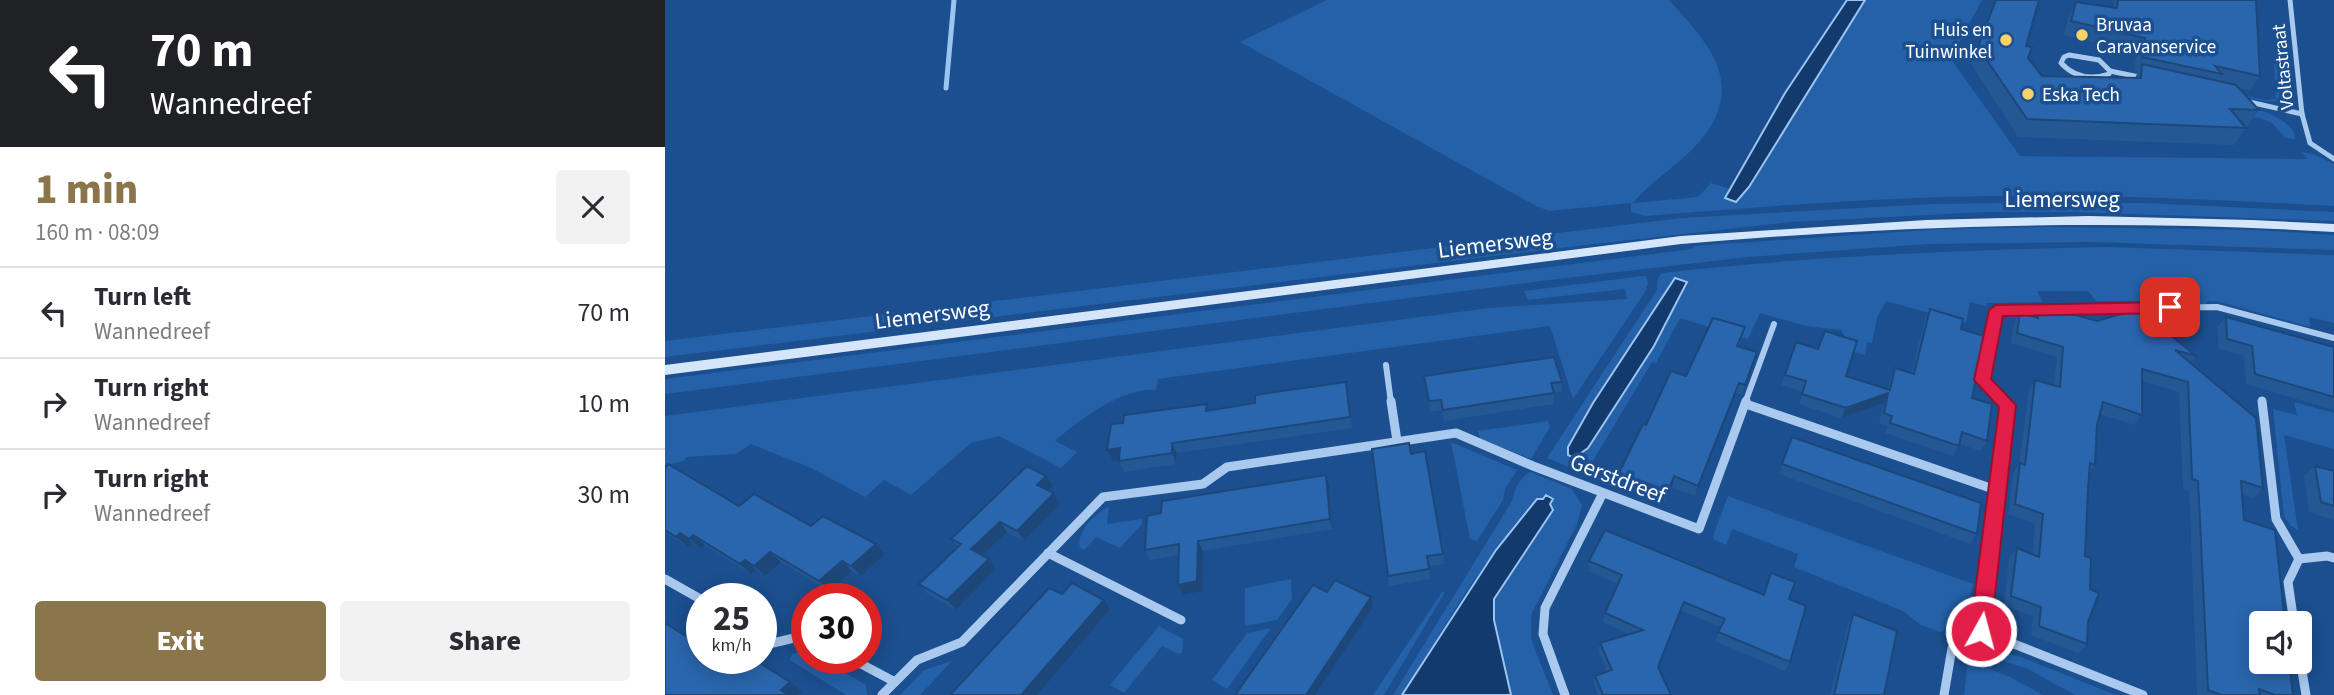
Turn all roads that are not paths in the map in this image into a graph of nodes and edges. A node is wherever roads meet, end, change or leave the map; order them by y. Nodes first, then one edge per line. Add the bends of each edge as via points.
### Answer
1 (2290, 0) edge
2 (2110, 71) junction
3 (2149, 79) edge
4 (2238, 100) edge
5 (2302, 114) junction
6 (2334, 159) edge
7 (2334, 228) edge
8 (1774, 324) dead end
9 (2334, 338) edge
10 (1386, 365) dead end
11 (665, 370) edge
12 (2262, 401) dead end
13 (1746, 404) junction
14 (1397, 441) junction
15 (1999, 491) junction
16 (1603, 493) junction
17 (1048, 553) junction
18 (2334, 558) edge
19 (2299, 559) junction
20 (665, 579) edge
21 (686, 591) edge
22 (2292, 611) edge
23 (1181, 620) dead end
24 (1981, 631) junction
25 (880, 674) edge
26 (2302, 674) edge
27 (895, 682) junction
28 (882, 695) edge
29 (1565, 695) edge
30 (1944, 695) edge
31 (2143, 695) edge
32 (2306, 695) edge

1 - 5 street, Voltastraat
2 - 2 street via 2091,57 2061,59 2067,70 2082,76 2098,77
2 - 3 street
4 - 5 street
5 - 6 street, Voltastraat via 2309,143
7 - 11 main road, Liemersweg via 2049,219 1826,227 1681,240
8 - 13 street, Gerstdreef
9 - 15 street via 2217,307 1996,310 1982,380 2007,405
10 - 14 street
12 - 19 street via 2276,519
13 - 15 street
13 - 16 street, Gerstdreef via 1699,529
14 - 16 street, Gerstdreef via 1456,433
14 - 17 street, Gerstdreef via 1227,467 1203,484 1103,497
15 - 24 street
16 - 29 street via 1545,608 1543,634
17 - 23 street
17 - 27 street, Gerstdreef via 962,642 917,660
18 - 19 street
19 - 22 street via 2288,582
20 - 21 street
24 - 30 street via 1952,648
24 - 31 street
25 - 27 street
26 - 32 street
27 - 28 street, Gerstdreef

